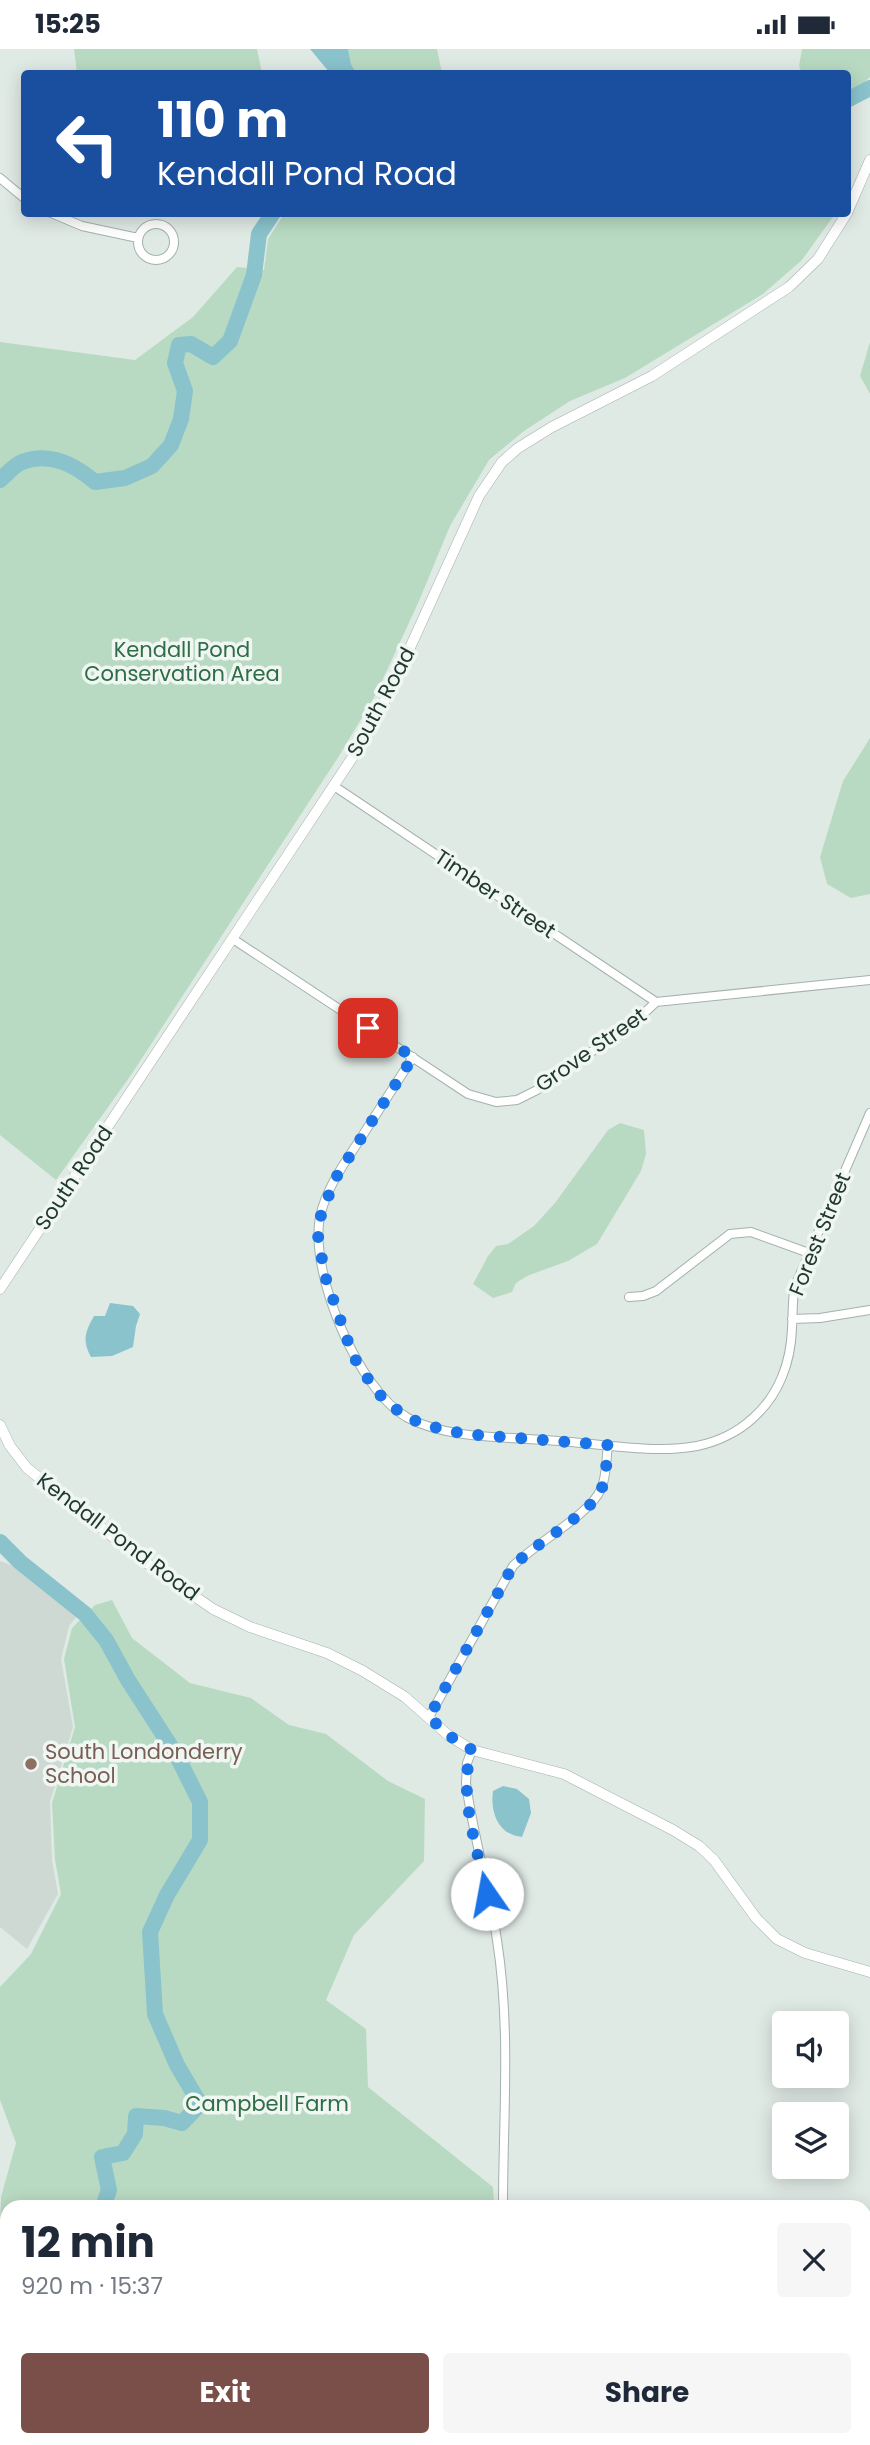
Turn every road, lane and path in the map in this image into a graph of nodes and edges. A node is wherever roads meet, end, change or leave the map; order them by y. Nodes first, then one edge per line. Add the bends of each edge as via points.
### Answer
1 (870, 160) edge
2 (0, 178) edge
3 (21, 196) edge
4 (851, 204) edge
5 (61, 217) edge
6 (844, 217) edge
7 (138, 238) junction
8 (334, 786) junction
9 (233, 939) junction
10 (870, 980) edge
11 (656, 1002) junction
12 (413, 1057) junction
13 (870, 1113) edge
14 (809, 1253) junction
15 (0, 1289) edge
16 (629, 1297) dead end
17 (870, 1310) edge
18 (792, 1319) junction
19 (0, 1425) edge
20 (608, 1445) junction
21 (429, 1717) junction
22 (472, 1750) junction
23 (870, 1972) edge
24 (503, 2200) edge

1 - 4 street, South Road
2 - 3 street
5 - 7 street
6 - 8 street, South Road via 818,259 781,293 652,376 535,437 502,462 466,524 382,706
7 - 7 street via 142,253 152,259 163,258 173,246 170,232 158,224 144,229
8 - 9 street, South Road
8 - 11 street, Timber Street
9 - 12 street, Grove Street
9 - 15 street, South Road
10 - 11 street, Grove Street
11 - 12 street, Grove Street via 554,1079 517,1100 477,1098
12 - 20 street, Forest Street via 335,1179 320,1218 318,1239 326,1279 353,1356 390,1405 425,1425 465,1434
13 - 14 street, Forest Street
14 - 16 street via 751,1232 730,1234 656,1290
14 - 18 street, Forest Street via 795,1286
17 - 18 street
18 - 20 street, Forest Street via 786,1368 778,1387 736,1430 679,1449
19 - 21 street, Kendall Pond Road via 27,1468 178,1586 250,1627 327,1653 363,1671
20 - 21 street via 599,1493 513,1566
21 - 22 street, Kendall Pond Road
22 - 23 street, Kendall Pond Road via 564,1774 673,1830 714,1860 777,1939 804,1953
22 - 24 street via 466,1783 497,1940 505,2013

